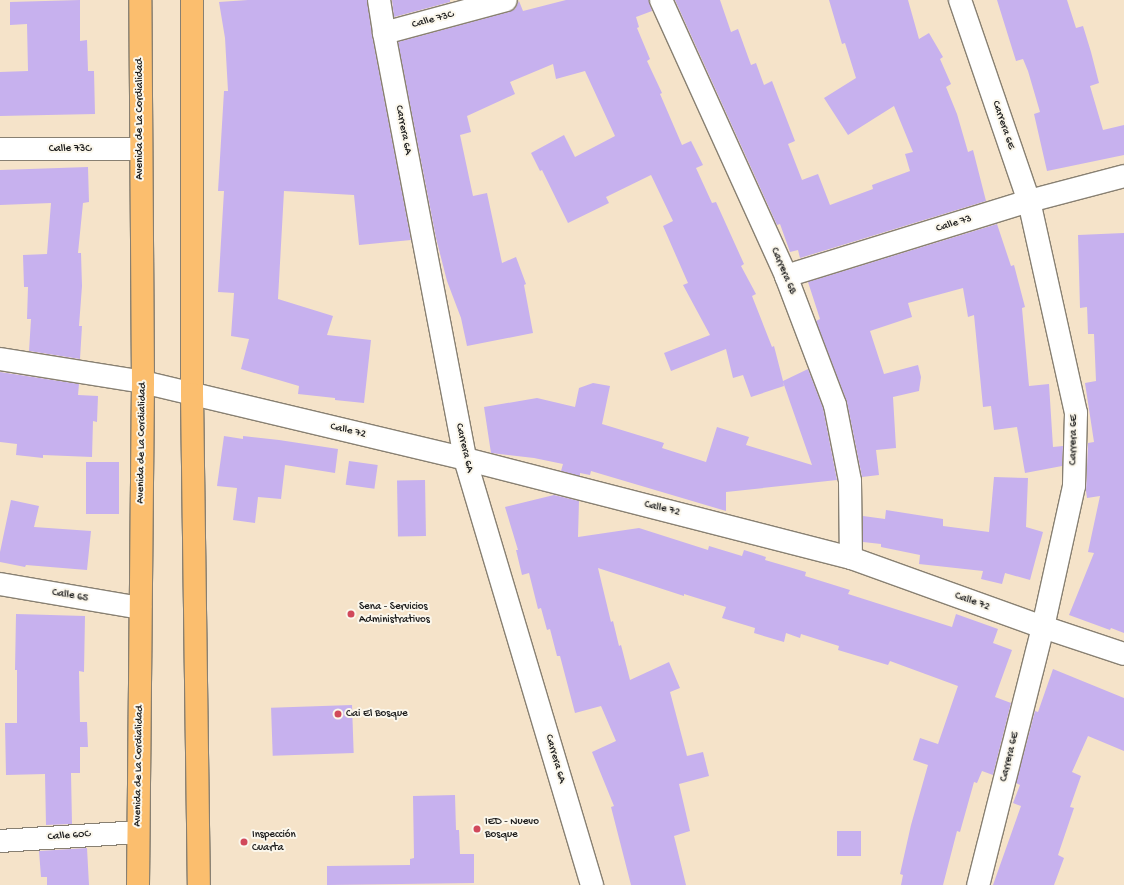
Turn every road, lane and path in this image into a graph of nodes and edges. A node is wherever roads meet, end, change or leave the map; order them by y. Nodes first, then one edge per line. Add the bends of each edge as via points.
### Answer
1 (140, 0) edge
2 (192, 0) edge
3 (379, 0) edge
4 (506, 0) edge
5 (661, 0) edge
6 (960, 0) edge
7 (384, 33) junction
8 (0, 149) edge
9 (140, 149) junction
10 (1124, 176) edge
11 (1029, 201) junction
12 (786, 276) junction
13 (0, 359) edge
14 (143, 382) junction
15 (192, 394) junction
16 (465, 459) junction
17 (851, 558) junction
18 (0, 584) edge
19 (140, 608) junction
20 (1043, 627) junction
21 (1124, 654) edge
22 (138, 832) junction
23 (0, 841) edge
24 (138, 885) edge
25 (199, 885) edge
26 (592, 885) edge
27 (978, 885) edge

1 - 9 main road, Avenida de La Cordialidad
2 - 15 main road
3 - 7 street, Carrera 6A
4 - 7 street, Calle 73C
5 - 12 street, Carrera 6B
6 - 11 street, Carrera 6E
7 - 16 street, Carrera 6A
8 - 9 street, Calle 73C
9 - 14 main road, Avenida de La Cordialidad
10 - 11 street, Calle 73
11 - 12 street, Calle 73
11 - 20 street, Carrera 6E via 1076,413 1074,486
12 - 17 street, Carrera 6B via 835,405 850,481
13 - 14 street, Calle 72
14 - 15 street, Calle 72
14 - 19 main road, Avenida de La Cordialidad
15 - 16 street, Calle 72
15 - 25 main road
16 - 17 street, Calle 72
16 - 26 street, Carrera 6A
17 - 20 street, Calle 72
18 - 19 street, Calle 65
19 - 22 main road, Avenida de La Cordialidad
20 - 21 street, Calle 72
20 - 27 street, Carrera 6E
22 - 23 street, Calle 60C
22 - 24 main road, Avenida de La Cordialidad

